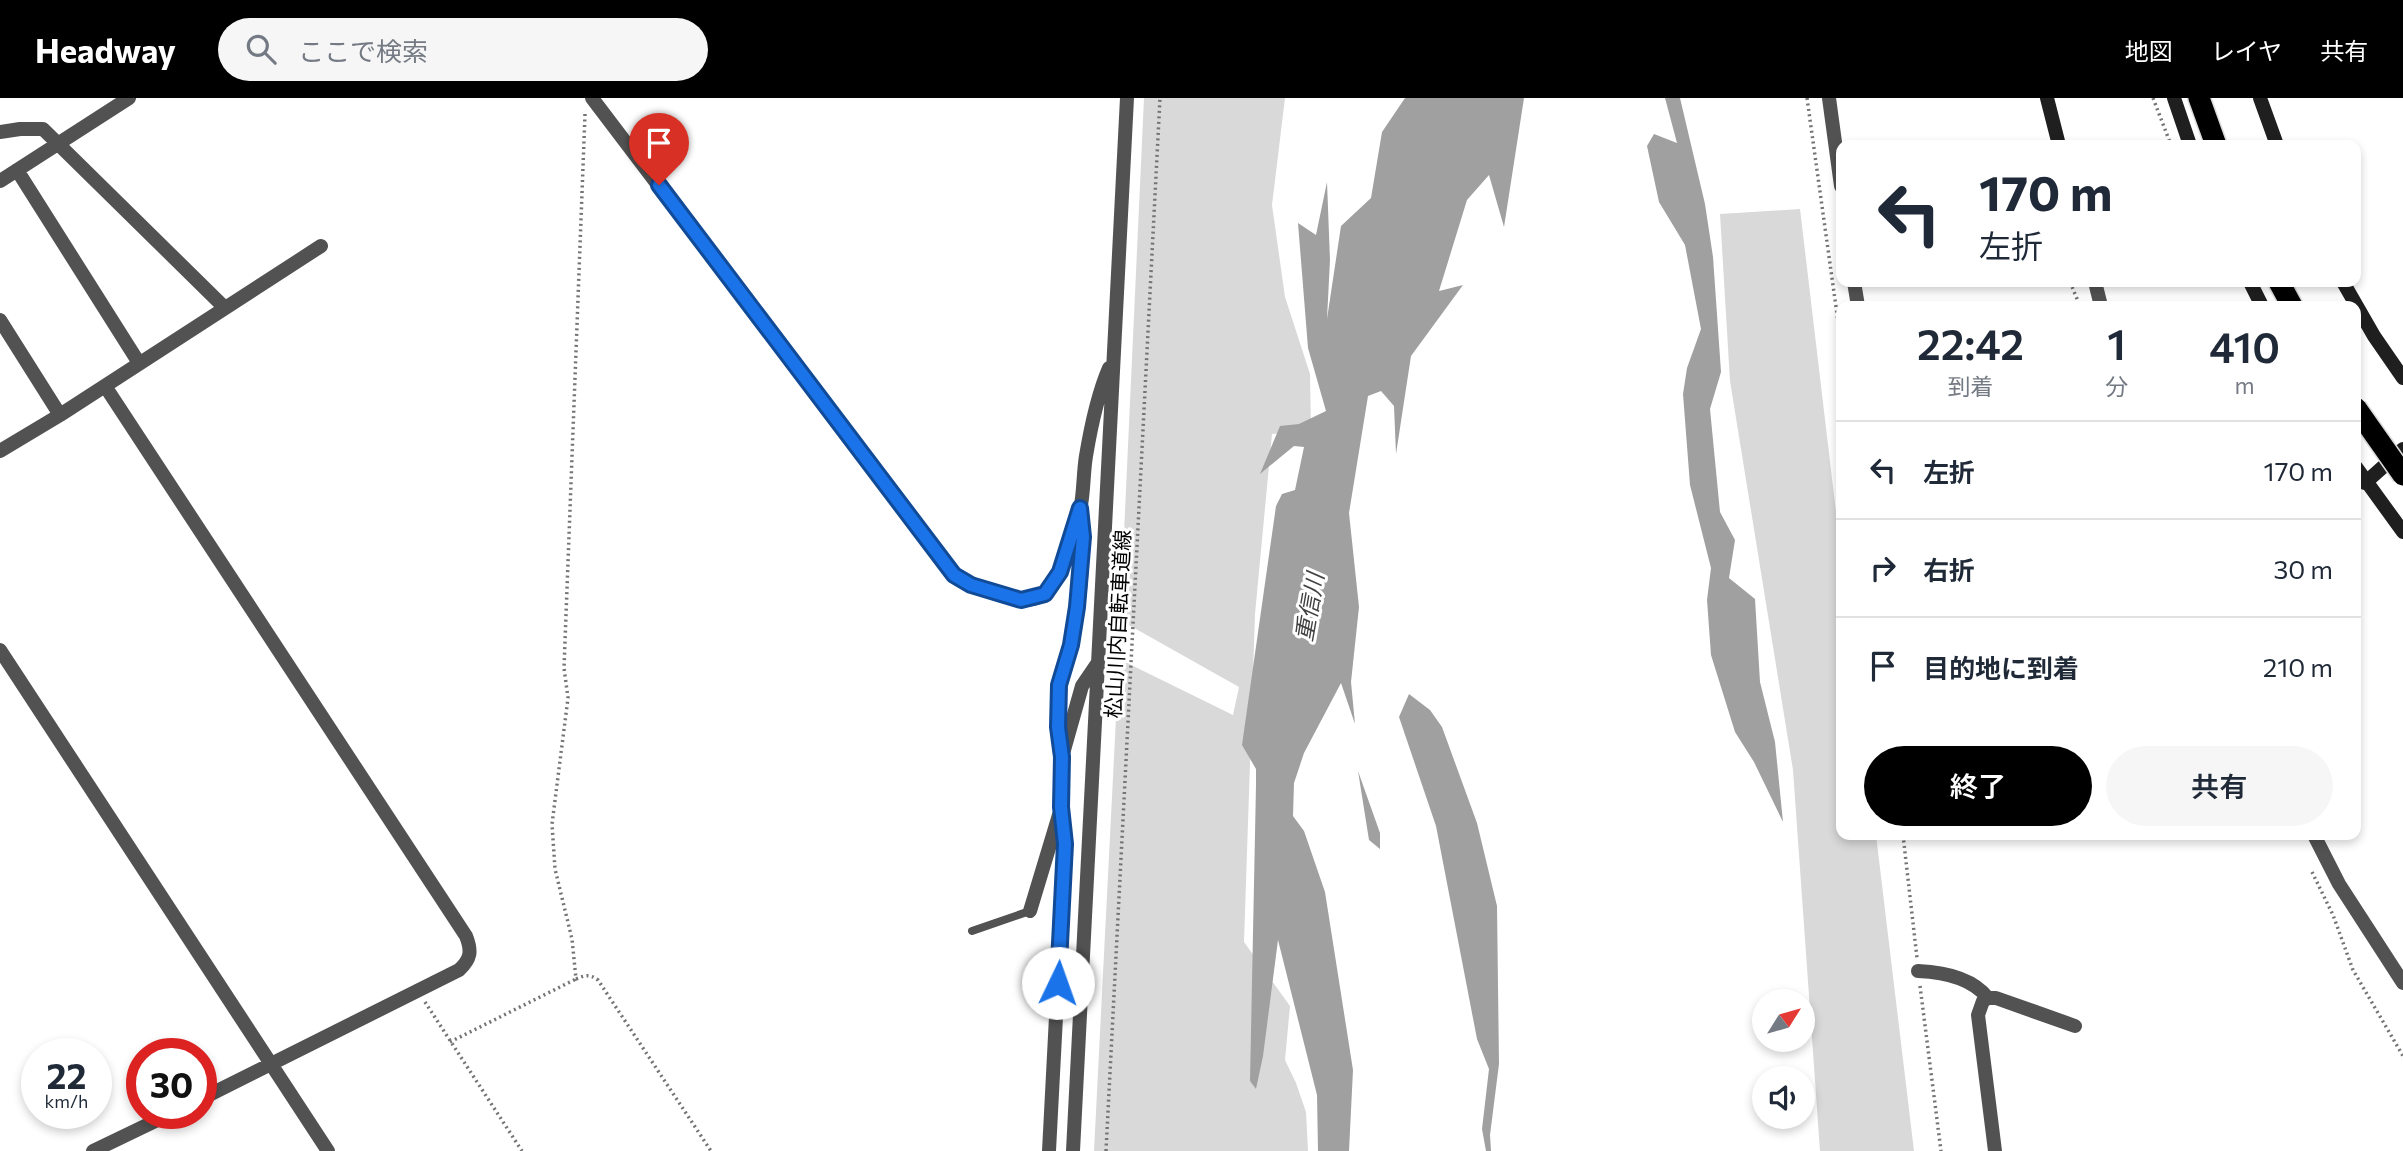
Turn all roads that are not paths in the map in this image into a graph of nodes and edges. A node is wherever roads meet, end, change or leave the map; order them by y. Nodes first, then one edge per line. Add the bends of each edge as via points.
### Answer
1 (129, 98) edge
2 (592, 98) edge
3 (1127, 98) edge
4 (1829, 98) edge
5 (2047, 98) edge
6 (2174, 98) edge
7 (2199, 98) edge
8 (2260, 98) edge
9 (0, 132) edge
10 (2058, 140) edge
11 (2188, 140) edge
12 (2214, 140) edge
13 (2275, 140) edge
14 (58, 143) junction
15 (1836, 149) edge
16 (17, 170) junction
17 (0, 181) edge
18 (321, 246) dead end
19 (225, 308) junction
20 (2361, 313) edge
21 (0, 320) edge
22 (1114, 358) junction
23 (139, 363) junction
24 (2403, 378) edge
25 (105, 386) junction
26 (60, 415) junction
27 (2361, 415) edge
28 (2403, 449) edge
29 (0, 451) edge
30 (2403, 475) edge
31 (2361, 486) edge
32 (2361, 488) edge
33 (1080, 508) junction
34 (2403, 532) edge
35 (0, 650) edge
36 (1098, 663) junction
37 (1062, 757) junction
38 (1061, 807) junction
39 (2317, 840) edge
40 (1030, 911) joint
41 (972, 930) dead end
42 (1919, 971) road end
43 (2403, 983) edge
44 (1988, 998) junction
45 (2075, 1026) dead end
46 (271, 1065) junction
47 (217, 1091) edge
48 (139, 1129) edge
49 (93, 1151) edge
50 (328, 1151) edge
51 (1049, 1151) edge
52 (1073, 1151) edge
53 (1995, 1151) edge

1 - 14 street
2 - 33 street via 954,575 1021,600 1045,594 1060,572
3 - 22 street
4 - 15 street
5 - 10 main road
6 - 11 main road
7 - 12 highway
8 - 13 main road
9 - 14 street via 43,129
14 - 16 street
14 - 19 street
16 - 17 street
16 - 23 street
18 - 19 street
19 - 23 street
20 - 24 main road
21 - 26 street
22 - 33 street via 1100,389
22 - 36 street
23 - 25 street
25 - 26 street
25 - 46 street via 471,948 469,961 459,970
26 - 29 street
27 - 30 highway, bridge
28 - 31 main road
32 - 34 main road
33 - 37 street via 1083,537 1077,607 1059,685
35 - 46 street
36 - 37 street via 1082,686
36 - 52 street
37 - 38 street
38 - 40 street
38 - 51 street via 1065,844
39 - 43 street via 2339,884
40 - 41 lane
42 - 44 street via 1940,972 1973,984
44 - 45 street
44 - 53 street via 1979,1015
46 - 47 street
46 - 50 street
48 - 49 street

